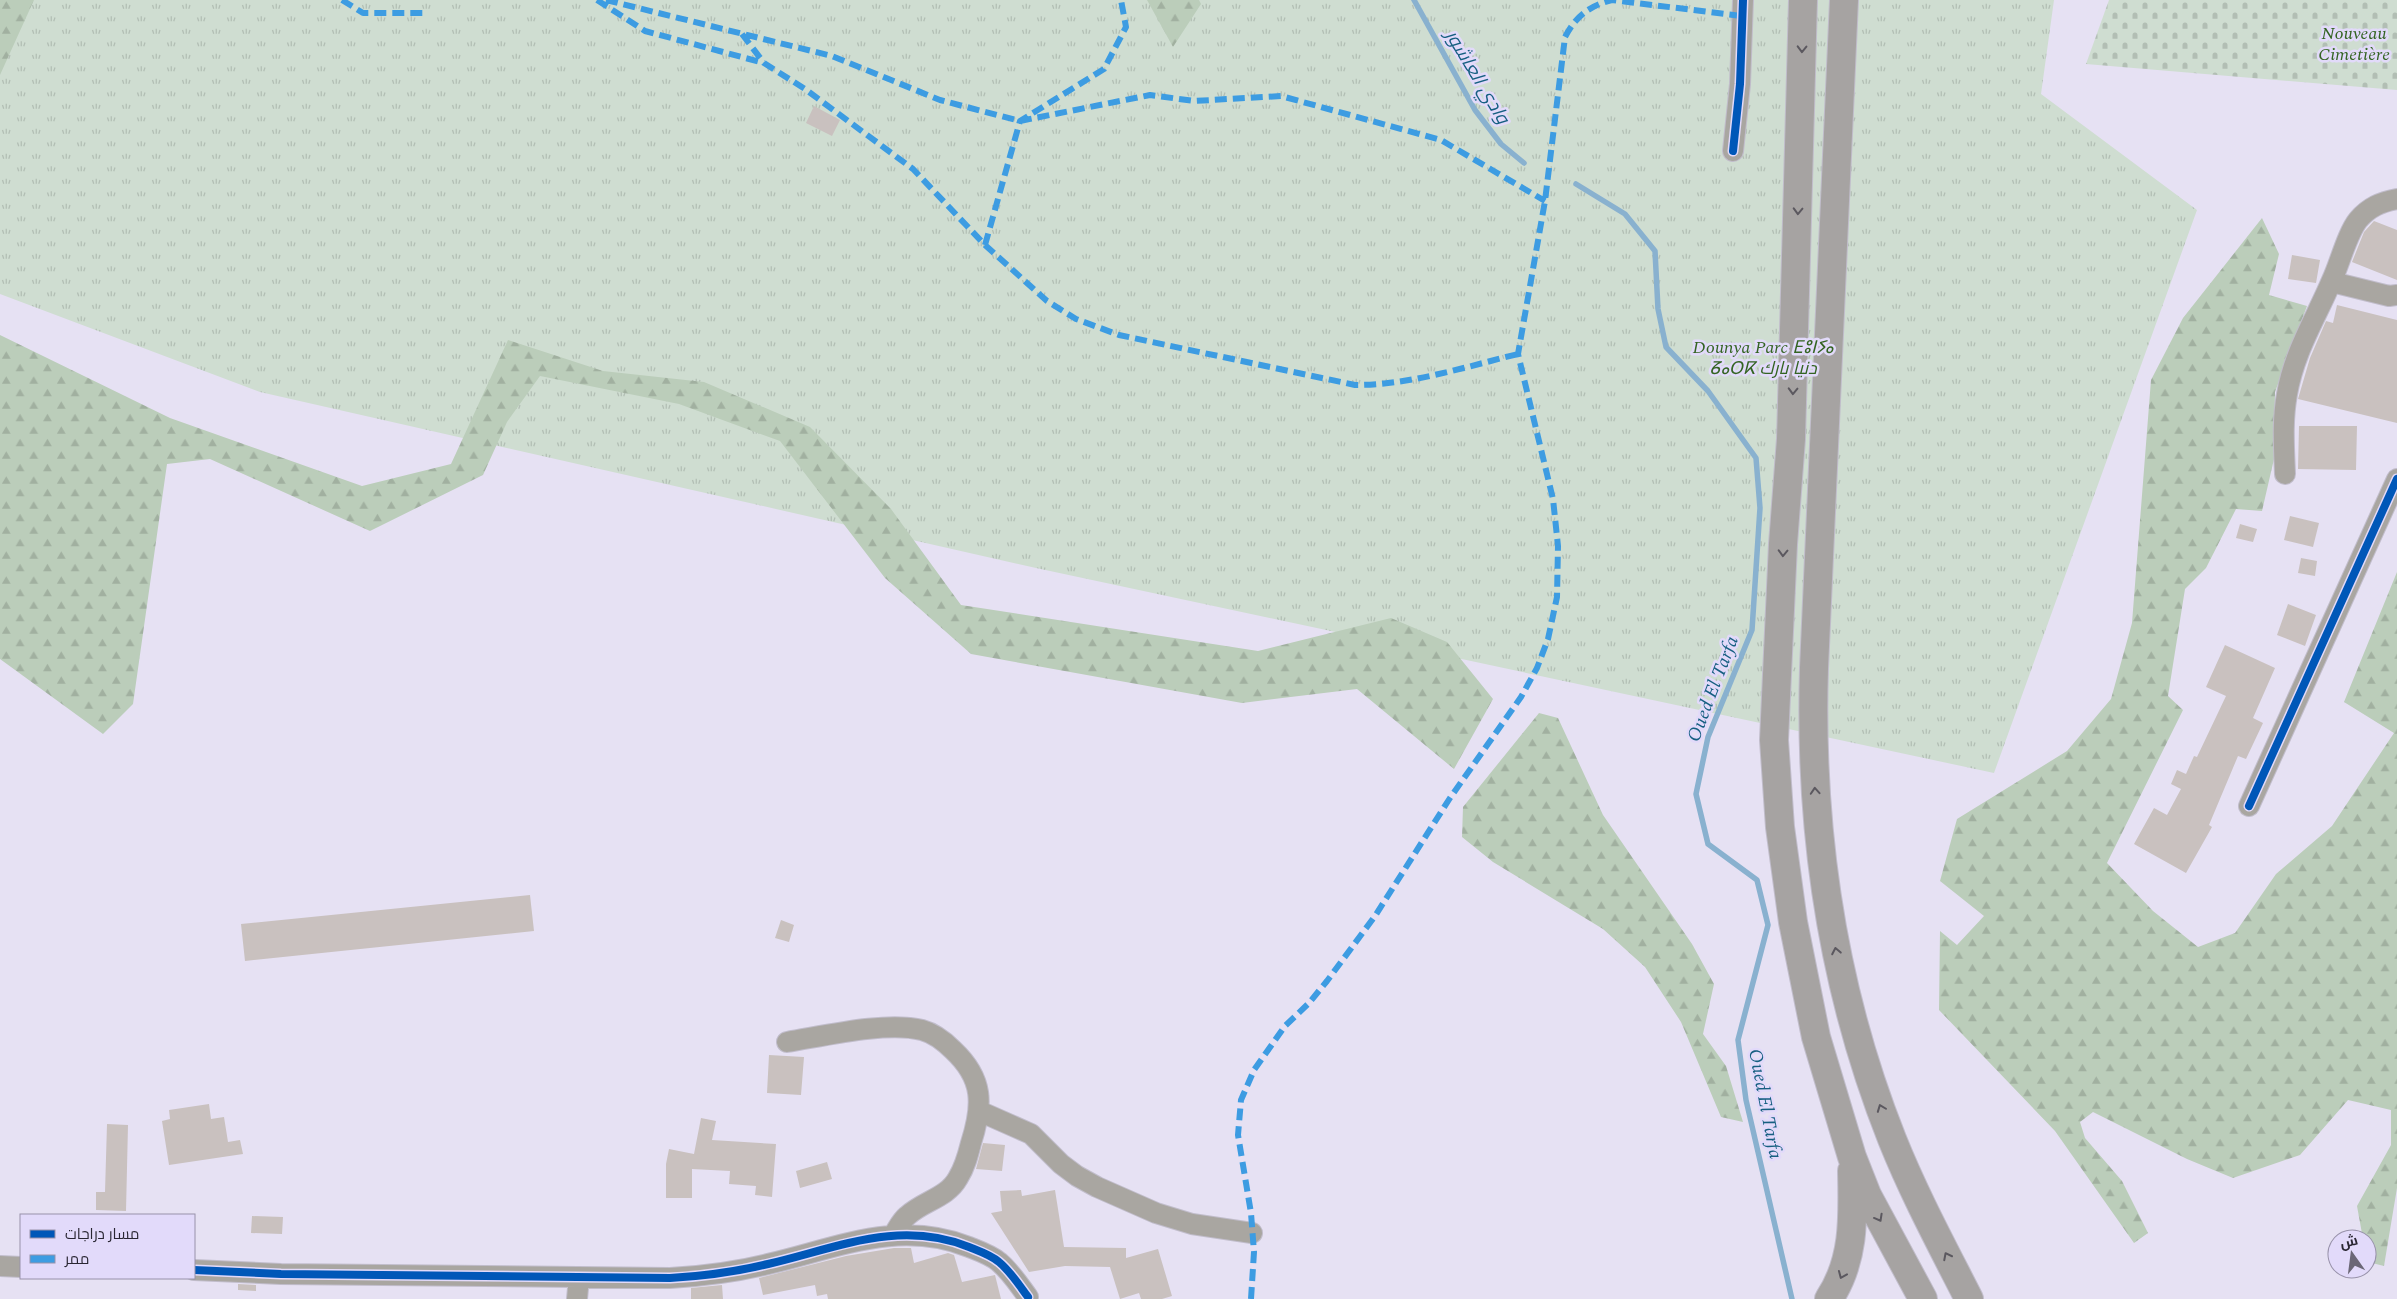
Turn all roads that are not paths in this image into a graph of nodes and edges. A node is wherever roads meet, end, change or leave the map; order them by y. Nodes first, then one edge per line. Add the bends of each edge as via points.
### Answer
1 (1743, 0) edge
2 (1803, 0) edge
3 (1844, 0) edge
4 (1733, 151) dead end
5 (2397, 199) edge
6 (2332, 282) junction
7 (2397, 295) edge
8 (2285, 474) dead end
9 (2397, 479) edge
10 (2249, 806) dead end
11 (786, 1042) dead end
12 (980, 1111) junction
13 (1852, 1157) junction
14 (1252, 1233) dead end
15 (894, 1234) junction
16 (0, 1266) edge
17 (20, 1267) edge
18 (195, 1270) edge
19 (579, 1277) junction
20 (1028, 1297) dead end
21 (577, 1299) edge
22 (1829, 1299) edge
23 (1923, 1299) edge
24 (1970, 1299) edge

1 - 4 street via 1740,84
2 -> 13 highway via 1792,429 1774,740 1780,827 1793,922 1816,1037
24 -> 3 highway via 1911,1183 1860,1048 1835,946 1818,831 1813,764 1814,668
5 - 6 street via 2383,201 2368,209 2356,222
6 - 7 street via 2389,296
6 - 8 street via 2297,354 2287,393 2283,434
9 - 10 street
11 - 12 street via 897,1027 923,1030 944,1041 972,1073 979,1092
12 - 14 street via 1031,1134 1077,1176 1156,1213 1192,1224
12 - 15 street via 964,1166 953,1187 907,1215
13 -> 22 highway via 1851,1241 1846,1264
13 -> 23 highway via 1867,1195
15 - 19 street via 711,1275
15 - 20 street via 936,1236 978,1250 998,1261
16 - 17 street
18 - 19 street
19 - 21 street

